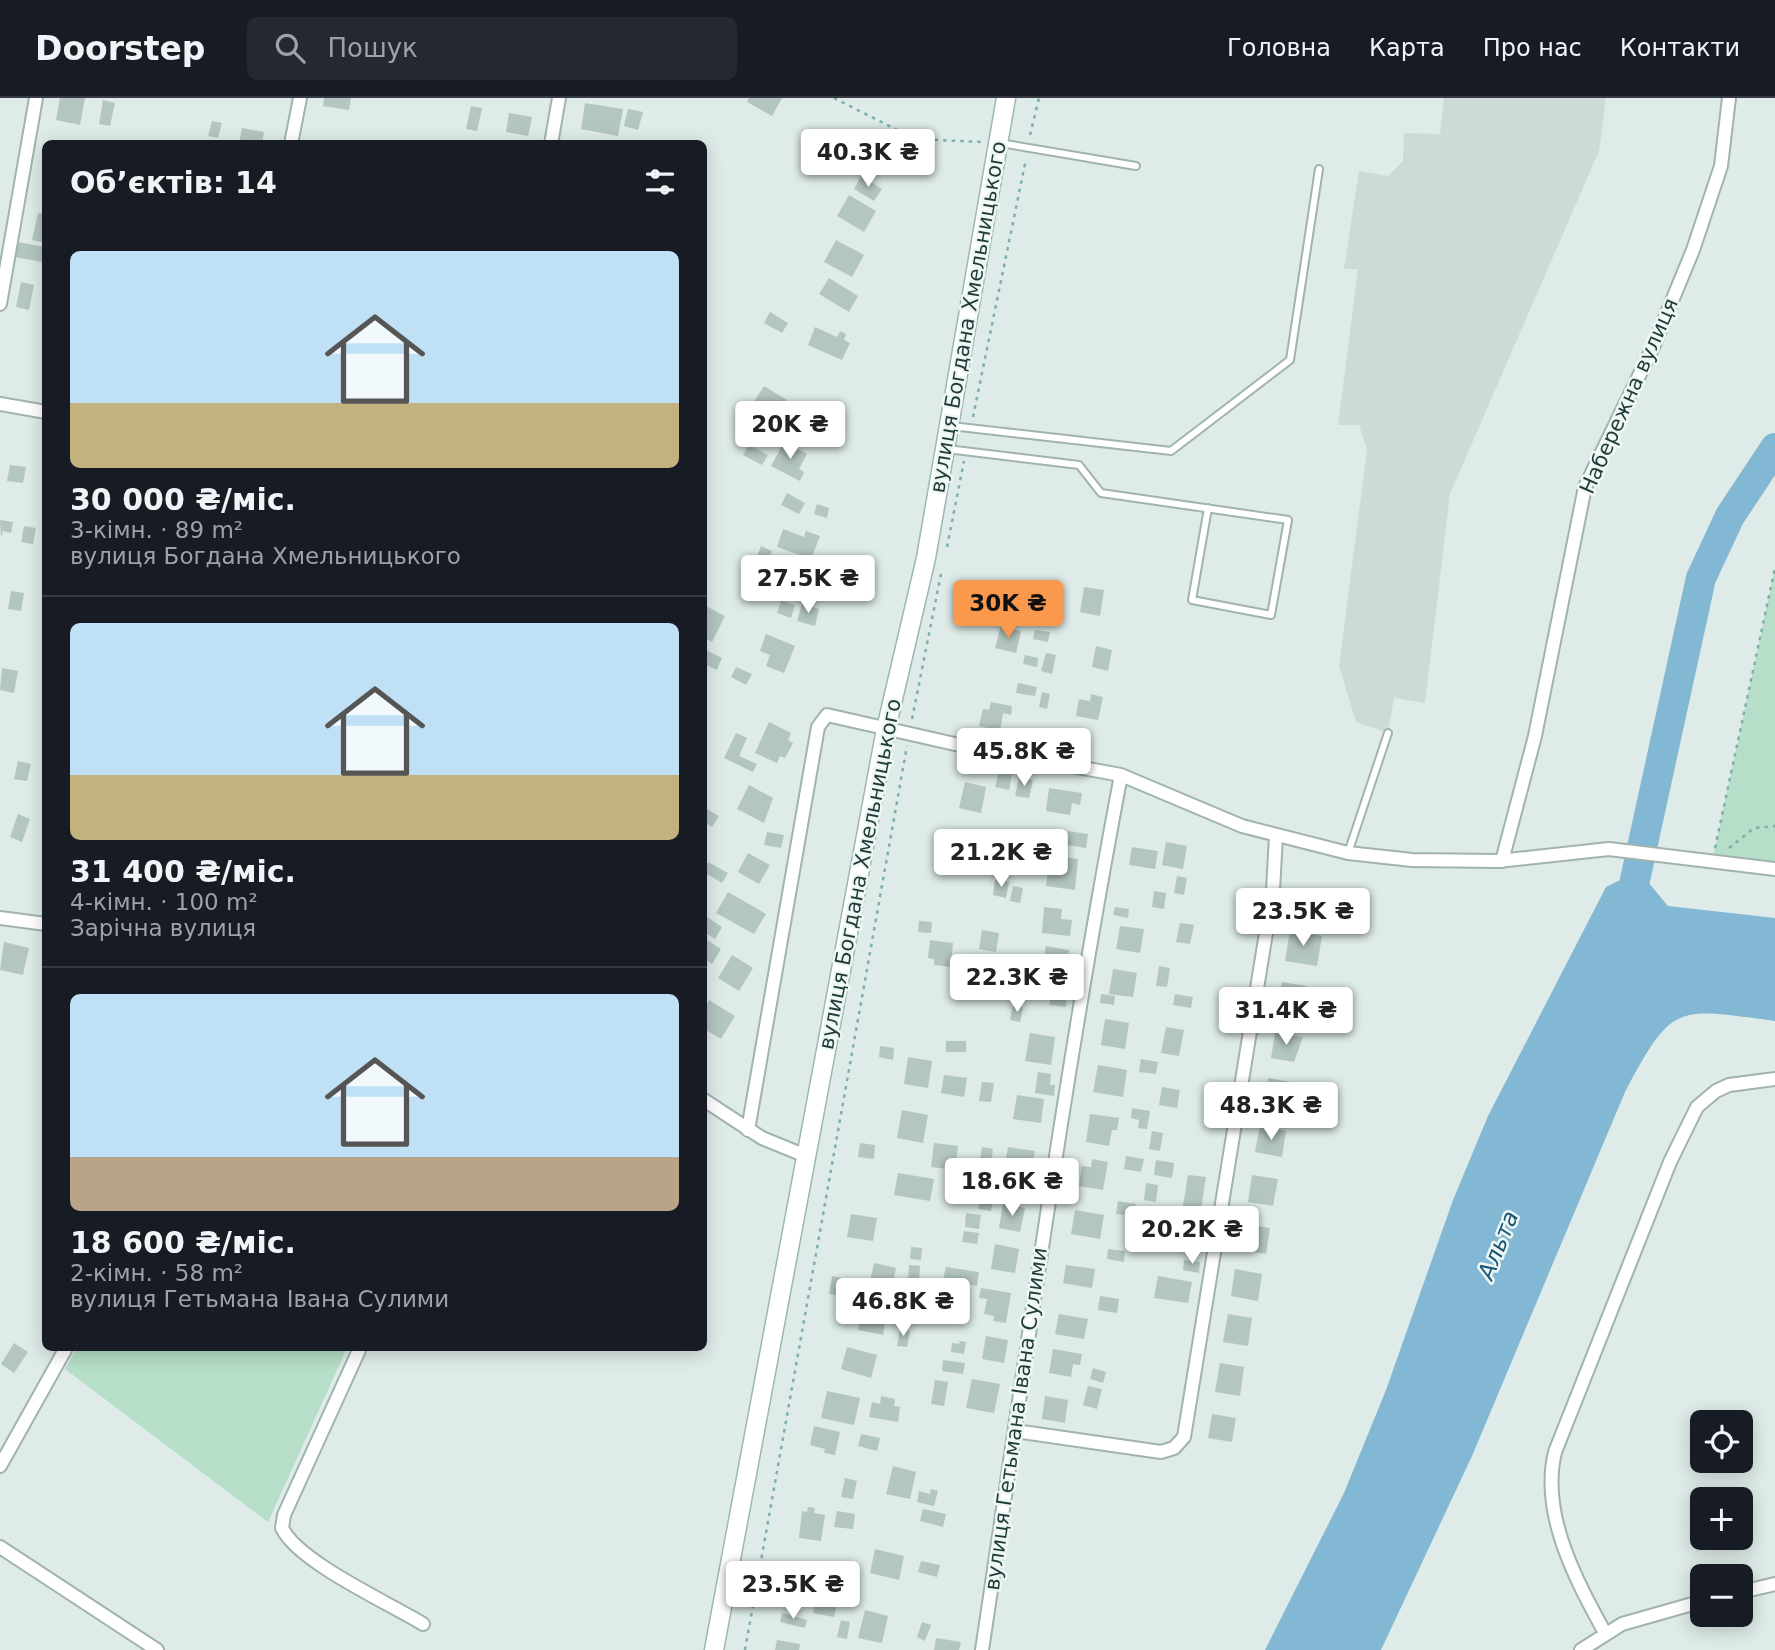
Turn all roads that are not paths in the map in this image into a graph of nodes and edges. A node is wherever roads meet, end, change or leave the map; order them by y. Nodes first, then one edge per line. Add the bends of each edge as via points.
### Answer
1 (36, 98) edge
2 (300, 98) edge
3 (559, 98) edge
4 (1006, 98) edge
5 (1729, 98) edge
6 (292, 140) edge
7 (552, 140) edge
8 (998, 142) junction
9 (1136, 166) dead end
10 (1319, 169) dead end
11 (0, 304) edge
12 (0, 404) edge
13 (42, 411) edge
14 (949, 426) junction
15 (945, 448) junction
16 (1208, 508) junction
17 (886, 729) junction
18 (1388, 733) dead end
19 (1121, 775) junction
20 (1276, 836) junction
21 (1348, 853) junction
22 (1502, 861) junction
23 (1775, 869) edge
24 (0, 918) edge
25 (42, 923) edge
26 (1775, 1079) edge
27 (707, 1102) edge
28 (748, 1130) junction
29 (806, 1156) junction
30 (64, 1351) edge
31 (359, 1351) edge
32 (1015, 1431) junction
33 (0, 1466) edge
34 (0, 1547) edge
35 (1775, 1584) edge
36 (1753, 1589) edge
37 (1690, 1604) edge
38 (423, 1624) dead end
39 (1605, 1633) junction
40 (157, 1650) edge
41 (714, 1650) edge
42 (982, 1650) edge
43 (1581, 1650) edge

1 - 11 street
2 - 6 street
3 - 7 street
4 - 8 main road, вулиця Богдана Хмельницького
5 - 22 street, Набережна вулиця via 1721,166 1693,250 1653,347 1585,487 1535,736
8 - 9 lane
8 - 14 main road, вулиця Богдана Хмельницького
10 - 14 lane via 1290,360 1171,451
12 - 13 street
14 - 15 main road, вулиця Богдана Хмельницького
15 - 16 lane via 1079,465 1101,493
15 - 17 main road, вулиця Богдана Хмельницького via 926,558
16 - 16 lane via 1288,520 1272,615 1192,600
17 - 19 street
17 - 28 street via 833,715 827,715 818,727
17 - 29 main road, вулиця Богдана Хмельницького
18 - 21 lane
19 - 20 street
19 - 32 street, вулиця Гетьмана Івана Сулими via 1054,1162
20 - 21 street
20 - 32 street via 1273,890 1184,1437 1174,1448 1161,1452
21 - 22 street via 1412,860
22 - 23 street via 1626,849
24 - 25 street
26 - 39 street via 1729,1086 1697,1107 1662,1181 1555,1452 1551,1481 1559,1530
27 - 28 street
28 - 29 street
29 - 41 main road, вулиця Богдана Хмельницького
30 - 33 street
31 - 38 street via 282,1528 316,1562
32 - 42 street, вулиця Гетьмана Івана Сулими
34 - 40 street
35 - 36 street
37 - 39 street
39 - 43 street

